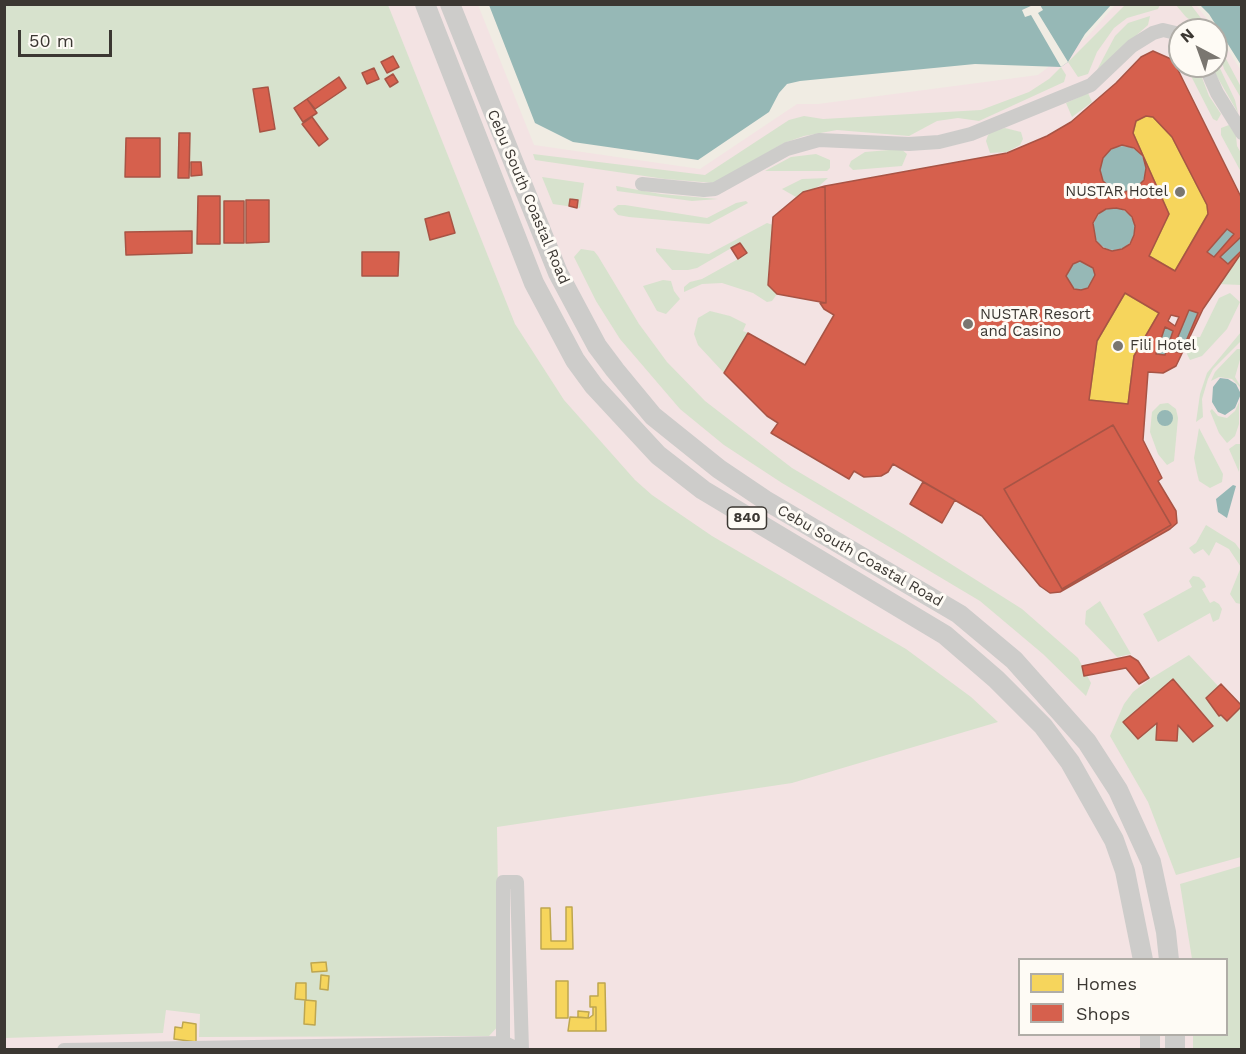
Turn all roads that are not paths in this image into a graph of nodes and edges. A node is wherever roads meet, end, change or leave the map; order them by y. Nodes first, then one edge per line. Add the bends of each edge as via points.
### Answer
1 (425, 4) edge
2 (450, 4) edge
3 (1168, 31) edge
4 (1210, 78) edge
5 (1242, 133) edge
6 (642, 184) dead end
7 (1143, 958) edge
8 (1169, 958) edge
9 (504, 1046) edge
10 (64, 1050) edge
11 (521, 1050) edge

1 - 7 highway, Cebu South Coastal Road / 840 via 534,283 575,360 594,386 658,455 703,490 945,635 1043,726 1070,762 1114,840 1125,871
2 - 8 highway, Cebu South Coastal Road / 840 via 558,273 609,362 653,416 719,469 958,614 1014,660 1087,742 1118,790 1151,862
3 - 6 street via 1153,33 1139,41 1084,88 971,134 909,144 819,140 787,149 715,189
4 - 5 street
9 - 10 street
9 - 11 street
9 - 11 street via 503,882 517,882

